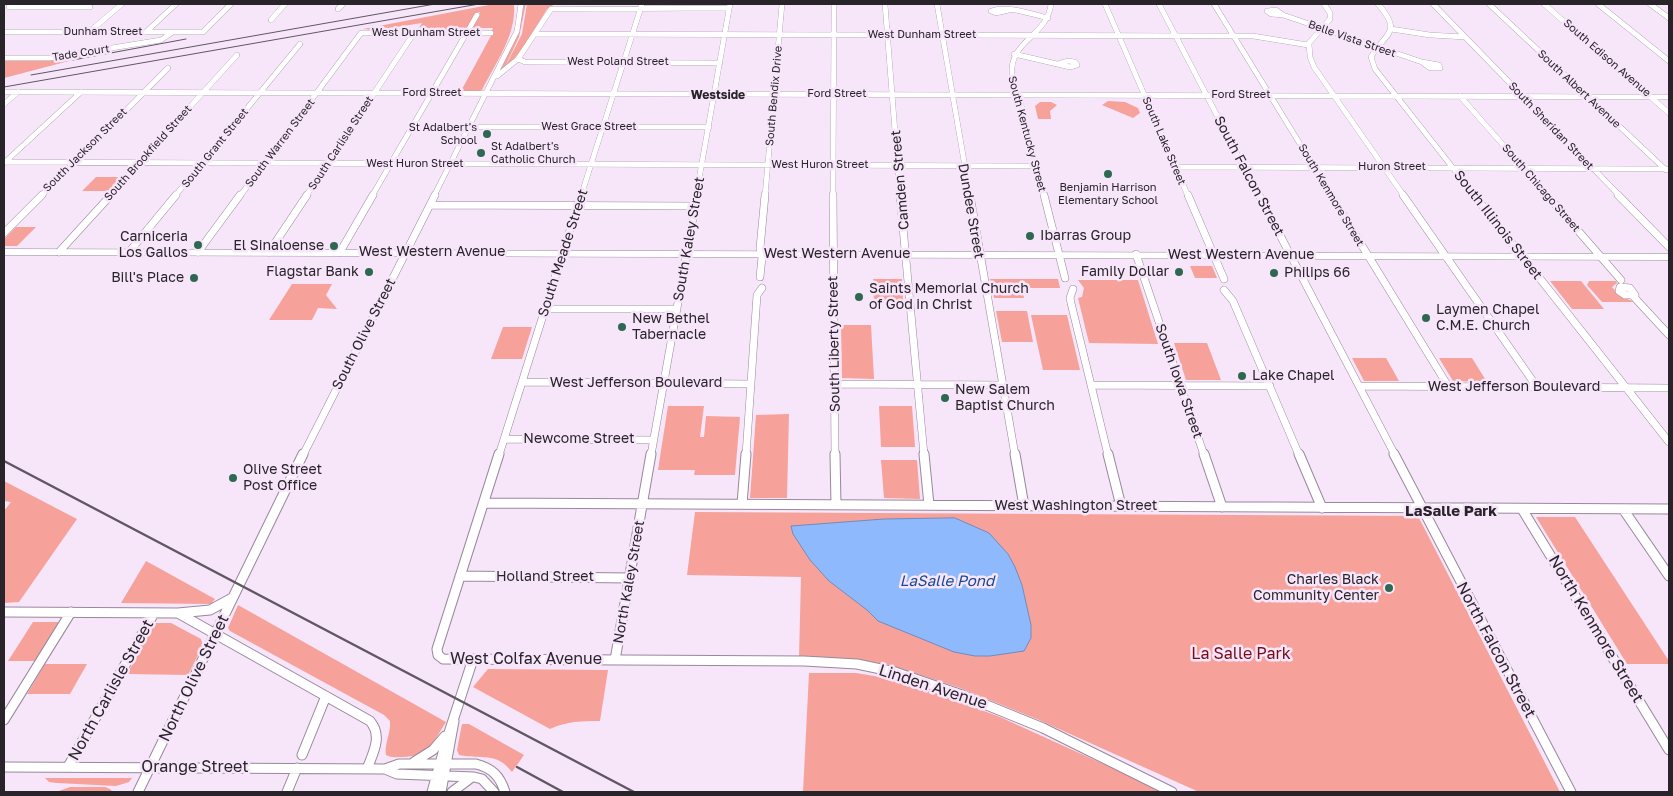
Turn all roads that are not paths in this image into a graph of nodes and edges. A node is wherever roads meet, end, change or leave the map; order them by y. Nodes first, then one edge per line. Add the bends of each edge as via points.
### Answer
1 (122, 4) edge
2 (176, 4) edge
3 (231, 4) edge
4 (285, 4) edge
5 (343, 4) edge
6 (521, 4) edge
7 (782, 4) edge
8 (834, 4) edge
9 (885, 4) edge
10 (937, 4) edge
11 (1051, 4) edge
12 (1105, 4) edge
13 (1159, 4) edge
14 (1214, 4) edge
15 (1324, 4) edge
16 (1378, 4) edge
17 (1433, 4) edge
18 (1490, 4) edge
19 (1544, 4) edge
20 (1598, 4) edge
21 (1650, 4) edge
22 (11, 5) edge
23 (641, 6) edge
24 (729, 6) edge
25 (90, 7) dead end
26 (338, 10) dead end
27 (1009, 10) dead end
28 (4, 11) edge
29 (477, 15) dead end
30 (1283, 15) dead end
31 (1048, 18) junction
32 (1669, 18) edge
33 (271, 20) dead end
34 (1321, 28) junction
35 (1391, 28) junction
36 (4, 32) edge
37 (89, 32) junction
38 (146, 32) junction
39 (173, 32) junction
40 (361, 33) joint
41 (414, 33) junction
42 (467, 33) junction
43 (491, 33) dead end
44 (535, 34) junction
45 (632, 34) junction
46 (725, 34) junction
47 (779, 35) junction
48 (834, 35) junction
49 (888, 35) junction
50 (942, 35) junction
51 (1031, 35) junction
52 (1119, 36) junction
53 (1176, 36) junction
54 (1234, 36) junction
55 (1466, 37) junction
56 (300, 44) dead end
57 (1308, 45) junction
58 (1379, 47) junction
59 (1014, 54) junction
60 (237, 55) dead end
61 (4, 58) edge
62 (518, 58) junction
63 (1669, 61) edge
64 (525, 62) junction
65 (623, 62) junction
66 (720, 62) junction
67 (1422, 62) dead end
68 (1058, 64) dead end
69 (512, 65) junction
70 (168, 68) dead end
71 (494, 79) junction
72 (4, 92) edge
73 (18, 92) junction
74 (81, 92) junction
75 (143, 92) junction
76 (203, 92) junction
77 (260, 92) junction
78 (317, 92) junction
79 (374, 93) junction
80 (432, 93) junction
81 (486, 93) junction
82 (614, 93) junction
83 (714, 93) junction
84 (774, 94) junction
85 (833, 94) junction
86 (892, 94) junction
87 (952, 94) junction
88 (1017, 95) junction
89 (1144, 95) junction
90 (1270, 95) junction
91 (1207, 96) junction
92 (1334, 96) junction
93 (1397, 96) junction
94 (1460, 96) junction
95 (1523, 96) junction
96 (1588, 97) junction
97 (1651, 97) junction
98 (1669, 97) edge
99 (4, 104) edge
100 (1669, 113) edge
101 (469, 127) junction
102 (603, 127) junction
103 (708, 128) junction
104 (73, 162) junction
105 (4, 163) edge
106 (139, 163) junction
107 (202, 163) junction
108 (265, 163) junction
109 (328, 163) junction
110 (391, 164) junction
111 (451, 164) junction
112 (591, 164) junction
113 (702, 165) junction
114 (768, 165) junction
115 (833, 166) junction
116 (898, 166) junction
117 (964, 166) junction
118 (1037, 166) junction
119 (1175, 167) junction
120 (1244, 167) junction
121 (1314, 167) junction
122 (1384, 167) junction
123 (1453, 168) junction
124 (1523, 168) junction
125 (1592, 168) junction
126 (1668, 170) edge
127 (430, 205) junction
128 (578, 206) junction
129 (695, 206) junction
130 (4, 233) edge
131 (1669, 247) edge
132 (4, 252) edge
133 (59, 252) junction
134 (129, 252) junction
135 (198, 252) junction
136 (269, 252) junction
137 (340, 252) junction
138 (406, 252) junction
139 (563, 253) junction
140 (687, 253) junction
141 (761, 253) junction
142 (833, 254) junction
143 (906, 254) junction
144 (979, 254) junction
145 (1059, 254) junction
146 (1136, 254) junction
147 (1213, 255) junction
148 (1290, 255) junction
149 (1368, 255) junction
150 (1445, 256) junction
151 (1523, 256) junction
152 (1600, 256) junction
153 (1669, 257) edge
154 (760, 277) dead end
155 (1065, 278) dead end
156 (1224, 279) dead end
157 (1621, 280) dead end
158 (762, 288) dead end
159 (1073, 289) dead end
160 (1224, 290) dead end
161 (1633, 296) dead end
162 (545, 309) junction
163 (677, 309) junction
164 (1669, 335) edge
165 (522, 382) junction
166 (664, 383) junction
167 (751, 384) junction
168 (834, 384) junction
169 (918, 384) junction
170 (1092, 384) junction
171 (1002, 385) junction
172 (1180, 386) junction
173 (1270, 386) junction
174 (1359, 386) junction
175 (1448, 386) junction
176 (1537, 387) junction
177 (1626, 387) junction
178 (1669, 388) edge
179 (504, 439) junction
180 (654, 440) junction
181 (1669, 442) edge
182 (484, 503) junction
183 (643, 504) junction
184 (742, 504) junction
185 (836, 505) junction
186 (929, 505) junction
187 (1024, 506) junction
188 (1121, 506) junction
189 (1222, 507) junction
190 (1322, 508) junction
191 (1422, 508) junction
192 (1522, 509) junction
193 (1623, 509) junction
194 (1669, 509) edge
195 (460, 576) junction
196 (1669, 576) edge
197 (630, 578) junction
198 (234, 594) junction
199 (4, 612) edge
200 (71, 612) junction
201 (154, 613) junction
202 (178, 613) junction
203 (217, 634) junction
204 (438, 655) joint
205 (473, 659) junction
206 (615, 660) junction
207 (326, 696) junction
208 (454, 716) junction
209 (4, 720) edge
210 (447, 732) junction
211 (1669, 750) edge
212 (302, 755) dead end
213 (409, 764) junction
214 (443, 764) junction
215 (4, 767) edge
216 (68, 767) junction
217 (150, 767) junction
218 (297, 768) junction
219 (367, 769) junction
220 (385, 769) junction
221 (440, 775) junction
222 (474, 777) junction
223 (138, 792) edge
224 (287, 792) edge
225 (432, 792) edge
226 (441, 792) edge
227 (452, 792) edge
228 (494, 792) edge
229 (504, 792) edge
230 (1172, 792) edge
231 (1571, 792) edge

1 - 37 street
2 - 38 street
3 - 39 street, Dunham Street via 203,32
4 - 33 street
5 - 26 street
6 - 71 street, South Olive Street via 515,35
7 - 47 street, South Bendix Drive
8 - 48 street, South Liberty Street
9 - 49 street, Camden Street
10 - 50 street, Dundee Street
11 - 31 street
12 - 52 street, South Lake Street
13 - 53 street, South Falcon Street
14 - 54 street, South Kenmore Street
15 - 34 street via 1330,16
16 - 35 street via 1388,17
17 - 55 street, South Sheridan Street
18 - 96 street, South Albert Avenue
19 - 97 street, South Edison Avenue
20 - 63 street
21 - 32 street
22 - 25 street
22 - 28 street
23 - 24 street
23 - 44 street, South Olive Street via 551,9
23 - 45 street, South Meade Street
24 - 46 street, South Kaley Street
27 - 31 street
29 - 42 street
30 - 34 street, Belle Vista Street
31 - 51 street
34 - 57 street
34 - 58 street, Belle Vista Street
35 - 55 street via 1430,36
35 - 58 street, South Illinois Street via 1389,37
36 - 37 street, Dunham Street
37 - 38 street, Dunham Street
38 - 39 street, Dunham Street
39 - 61 street, Tade Court via 160,40 46,58
40 - 41 street, West Dunham Street
40 - 78 street, South Warren Street
41 - 42 street, West Dunham Street
41 - 79 street, South Carlisle Street
42 - 43 street, West Dunham Street
42 - 80 street
44 - 45 street, West Dunham Street
44 - 62 street, South Olive Street
45 - 46 street, West Dunham Street
45 - 65 street, South Meade Street
46 - 47 street, West Dunham Street
46 - 66 street, South Kaley Street
47 - 48 street, West Dunham Street
47 - 84 street, South Bendix Drive
48 - 49 street, West Dunham Street
48 - 85 street, South Liberty Street
49 - 50 street, West Dunham Street
49 - 86 street, Camden Street
50 - 51 street, West Dunham Street
50 - 87 street, Dundee Street
51 - 52 street, West Dunham Street
51 - 59 street
52 - 53 street, West Dunham Street
52 - 89 street, South Lake Street
53 - 54 street, West Dunham Street
53 - 91 street, South Falcon Street
54 - 57 street, West Dunham Street via 1272,38
54 - 90 street, South Kenmore Street
55 - 95 street, South Sheridan Street
56 - 77 street, South Grant Street
57 - 92 street via 1310,60
58 - 67 street, Belle Vista Street
58 - 93 street, South Illinois Street via 1373,53 1372,62
59 - 68 street
59 - 88 street, South Kentucky Street via 1010,72
60 - 76 street, South Brookfield Street
62 - 64 street, West Poland Street
62 - 69 street, South Olive Street
64 - 65 street, West Poland Street
64 - 69 street
65 - 66 street, West Poland Street
65 - 82 street, South Meade Street
66 - 83 street, South Kaley Street
69 - 71 street, South Olive Street
70 - 75 street, South Jackson Street
71 - 81 street, South Olive Street
72 - 73 street, Ford Street
73 - 74 street, Ford Street
73 - 99 street
74 - 75 street, Ford Street
74 - 105 street
75 - 76 street, Ford Street
75 - 104 street, South Jackson Street
76 - 77 street, Ford Street
76 - 106 street, South Brookfield Street
77 - 78 street, Ford Street
77 - 107 street, South Grant Street
78 - 79 street, Ford Street
78 - 108 street, South Warren Street
79 - 80 street, Ford Street
79 - 109 street, South Carlisle Street
80 - 81 street, Ford Street
80 - 110 street
81 - 82 street, Ford Street
81 - 101 street, South Olive Street
82 - 83 street, Ford Street
82 - 102 street, South Meade Street
83 - 84 street, Ford Street
83 - 103 street, South Kaley Street
84 - 85 street, Ford Street
84 - 114 street, South Bendix Drive
85 - 86 street, Ford Street
85 - 115 street, South Liberty Street
86 - 87 street, Ford Street
86 - 116 street, Camden Street
87 - 88 street, Ford Street
87 - 117 street, Dundee Street
88 - 89 street, Ford Street
88 - 118 street, South Kentucky Street
89 - 91 street, Ford Street
89 - 119 street, South Lake Street
90 - 91 street, Ford Street
90 - 92 street, Ford Street
90 - 121 street, South Kenmore Street
91 - 120 street, South Falcon Street
92 - 93 street, Ford Street
92 - 122 street
93 - 94 street, Ford Street
93 - 123 street, South Illinois Street
94 - 95 street, Ford Street
94 - 124 street, South Chicago Street
95 - 96 street, Ford Street
95 - 125 street, South Sheridan Street
96 - 97 street, Ford Street
96 - 126 street, South Albert Avenue
97 - 98 street, Ford Street
97 - 100 street, South Edison Avenue
101 - 102 street, West Grace Street
101 - 111 street, South Olive Street
102 - 103 street, West Grace Street
102 - 112 street, South Meade Street
103 - 113 street, South Kaley Street
104 - 105 street, West Huron Street
104 - 106 street, West Huron Street
104 - 130 street, South Jackson Street
106 - 107 street, West Huron Street
106 - 133 street, South Brookfield Street
107 - 108 street, West Huron Street
107 - 134 street, South Grant Street
108 - 109 street, West Huron Street
108 - 135 street, South Warren Street
109 - 110 street, West Huron Street
109 - 136 street, South Carlisle Street
110 - 111 street, West Huron Street
110 - 137 street
111 - 112 street, West Huron Street
111 - 127 street, South Olive Street
112 - 113 street, West Huron Street
112 - 128 street, South Meade Street
113 - 114 street, West Huron Street
113 - 129 street, South Kaley Street
114 - 115 street, West Huron Street
114 - 141 street, South Bendix Drive
115 - 116 street, West Huron Street
115 - 142 street, South Liberty Street
116 - 117 street, West Huron Street
116 - 143 street, Camden Street
117 - 118 street, West Huron Street
117 - 144 street, Dundee Street
118 - 145 street, South Kentucky Street
119 - 120 street, Huron Street
119 - 147 street, South Lake Street
120 - 121 street, Huron Street
120 - 148 street, South Falcon Street
121 - 122 street, Huron Street
121 - 149 street, South Kenmore Street
122 - 123 street, Huron Street
122 - 150 street
123 - 124 street, Huron Street
123 - 151 street, South Illinois Street
124 - 125 street, Huron Street
124 - 152 street, South Chicago Street
125 - 126 street, Huron Street
125 - 131 street, South Sheridan Street
127 - 128 street
127 - 138 street, South Olive Street
128 - 129 street
128 - 139 street, South Meade Street
129 - 140 street, South Kaley Street
132 - 133 main road, West Western Avenue
133 - 134 main road, West Western Avenue
134 - 135 main road, West Western Avenue
135 - 136 main road, West Western Avenue
136 - 137 main road, West Western Avenue
137 - 138 main road, West Western Avenue
138 - 139 main road, West Western Avenue
138 - 198 street, South Olive Street
139 - 140 main road, West Western Avenue
139 - 162 street, South Meade Street
140 - 141 main road, West Western Avenue
140 - 163 street, South Kaley Street
141 - 142 main road, West Western Avenue
141 - 154 street, South Bendix Drive
142 - 143 main road, West Western Avenue
142 - 168 street, South Liberty Street
143 - 144 main road, West Western Avenue
143 - 169 street, Camden Street
144 - 145 main road, West Western Avenue
144 - 171 street, Dundee Street
145 - 146 main road, West Western Avenue
145 - 155 street, South Kentucky Street
146 - 147 main road, West Western Avenue
146 - 172 street, South Iowa Street
147 - 148 main road, West Western Avenue
147 - 156 street, South Lake Street
148 - 149 main road, West Western Avenue
148 - 174 street, South Falcon Street
149 - 150 main road, West Western Avenue
149 - 175 street, South Kenmore Street
150 - 151 main road, West Western Avenue
150 - 176 street
151 - 152 main road, West Western Avenue
151 - 177 street, South Illinois Street
152 - 153 main road, West Western Avenue
152 - 157 street, South Chicago Street
158 - 167 street via 757,295
159 - 170 street via 1071,303
160 - 173 street via 1234,301
161 - 164 street
162 - 163 street
162 - 165 street, South Meade Street
163 - 166 street, South Kaley Street
165 - 166 street, West Jefferson Boulevard
165 - 179 street, South Meade Street
166 - 167 street, West Jefferson Boulevard
166 - 180 street, South Kaley Street
167 - 184 street
168 - 169 street
168 - 185 street, South Liberty Street
169 - 171 street
169 - 186 street, Camden Street
170 - 172 street
170 - 188 street
171 - 187 street, Dundee Street
172 - 173 street
172 - 189 street, South Iowa Street
173 - 190 street
174 - 175 street, West Jefferson Boulevard
174 - 191 street, South Falcon Street
175 - 176 street, West Jefferson Boulevard
176 - 177 street, West Jefferson Boulevard
177 - 178 street, West Jefferson Boulevard
177 - 181 street, South Illinois Street
179 - 180 street, Newcome Street
179 - 182 street, South Meade Street
180 - 183 street, South Kaley Street
182 - 183 street, West Washington Street
182 - 195 street, South Meade Street
183 - 184 street, West Washington Street
183 - 197 street, North Kaley Street
184 - 185 street, West Washington Street
185 - 186 street, West Washington Street
186 - 187 street, West Washington Street
187 - 188 street, West Washington Street
188 - 189 street, West Washington Street
189 - 190 street, West Washington Street
190 - 191 street, West Washington Street
191 - 192 street, West Washington Street
191 - 231 street, North Falcon Street
192 - 193 street, West Washington Street
192 - 211 street, North Kenmore Street
193 - 194 street, West Washington Street
193 - 196 street
195 - 197 street, Holland Street
195 - 204 street, South Meade Street via 437,649
197 - 206 street, North Kaley Street
198 - 202 street via 210,610
198 - 203 street, North Olive Street
199 - 200 street
200 - 201 street
200 - 209 street
201 - 202 street
201 - 216 street, North Carlisle Street
202 - 203 street
203 - 207 street
203 - 217 street, North Olive Street
204 - 205 street, West Colfax Avenue via 443,659
205 - 206 street, West Colfax Avenue
205 - 208 street
206 - 230 street, Linden Avenue via 857,664 895,672 1000,709
207 - 212 street
207 - 219 street via 375,725 378,738
208 - 210 street
208 - 214 street via 454,733
210 - 213 street, Orange Street via 433,750
210 - 214 street
213 - 214 street, Orange Street
213 - 220 street, Orange Street
214 - 221 street
214 - 229 street via 488,767 498,773
215 - 216 street, Orange Street
216 - 217 street, Orange Street
217 - 218 street, Orange Street
217 - 223 street, North Olive Street
218 - 219 street, Orange Street
218 - 224 street
219 - 220 street, Orange Street
220 - 221 street, Orange Street via 397,774
221 - 222 street
221 - 225 street
221 - 226 street
222 - 227 street
222 - 228 street via 482,779

